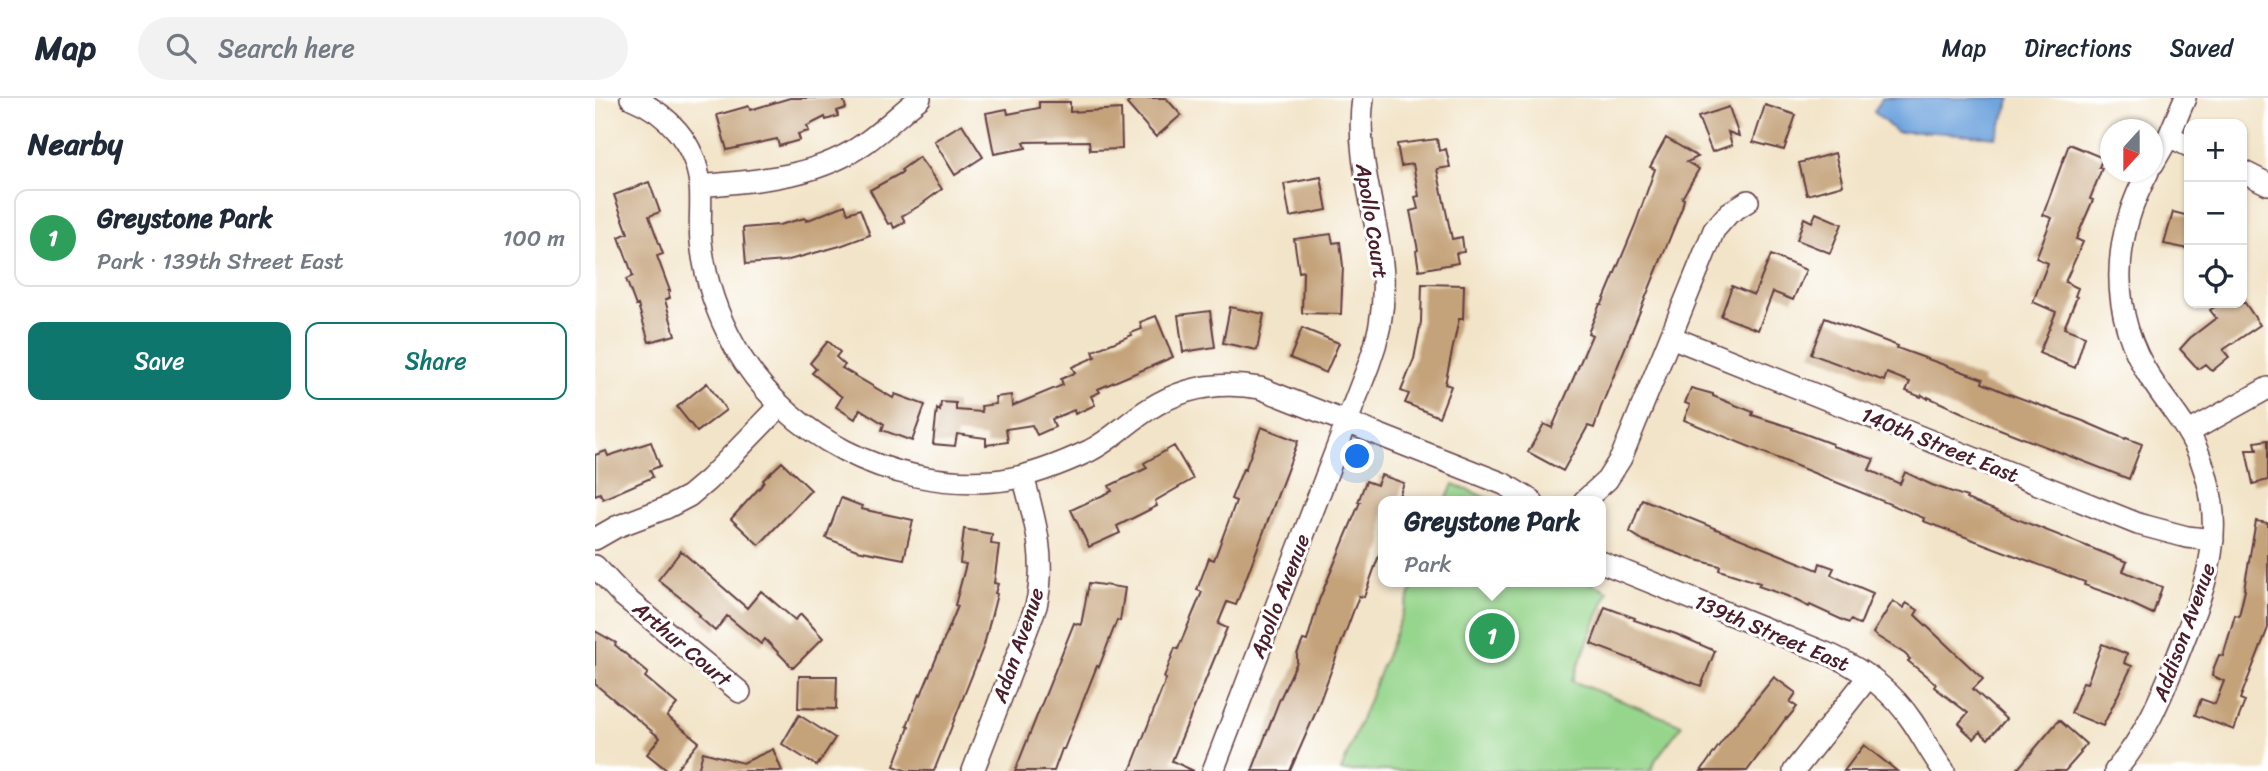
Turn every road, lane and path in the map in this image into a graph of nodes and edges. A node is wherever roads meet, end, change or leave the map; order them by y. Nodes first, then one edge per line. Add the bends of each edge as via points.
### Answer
1 (631, 98) edge
2 (920, 98) edge
3 (1363, 98) edge
4 (2185, 98) edge
5 (2169, 136) junction
6 (2184, 144) edge
7 (2163, 146) edge
8 (2247, 174) edge
9 (2143, 182) edge
10 (2268, 184) edge
11 (700, 186) junction
12 (1748, 201) dead end
13 (1671, 337) junction
14 (2268, 388) edge
15 (780, 406) junction
16 (1347, 421) junction
17 (2189, 432) junction
18 (1023, 476) junction
19 (1524, 496) edge
20 (1589, 496) edge
21 (595, 539) edge
22 (2213, 540) junction
23 (1606, 564) edge
24 (595, 566) edge
25 (1869, 676) junction
26 (740, 692) dead end
27 (973, 771) edge
28 (1213, 771) edge
29 (1794, 771) edge
30 (1944, 771) edge
31 (2115, 771) edge

1 - 11 street via 657,111 676,128 695,161
2 - 11 street via 864,144 817,168 783,177
3 - 16 street, Apollo Court via 1362,154 1381,257 1383,299 1375,349
4 - 5 street
5 - 6 street
5 - 7 street
8 - 10 street
9 - 17 street, Addison Avenue via 2124,231 2122,301 2130,338 2143,366
11 - 15 street via 701,242 714,301 740,356
12 - 13 street via 1714,230
13 - 20 street via 1621,458
13 - 22 street, 140th Street East via 2138,524
14 - 17 street
15 - 18 street via 841,449 897,471 964,481
15 - 21 street via 689,496
16 - 18 street via 1260,388 1241,384 1197,388 1171,396 1087,452
16 - 19 street
16 - 28 street, Apollo Avenue
17 - 22 street, Addison Avenue via 2209,484
18 - 27 street, Adan Avenue via 1039,539 1041,586
22 - 31 street, Addison Avenue via 2203,590 2157,706
23 - 25 street, 139th Street East via 1833,656
24 - 26 street, Arthur Court via 623,596
25 - 29 street
25 - 30 street, 139th Street East via 1905,710

